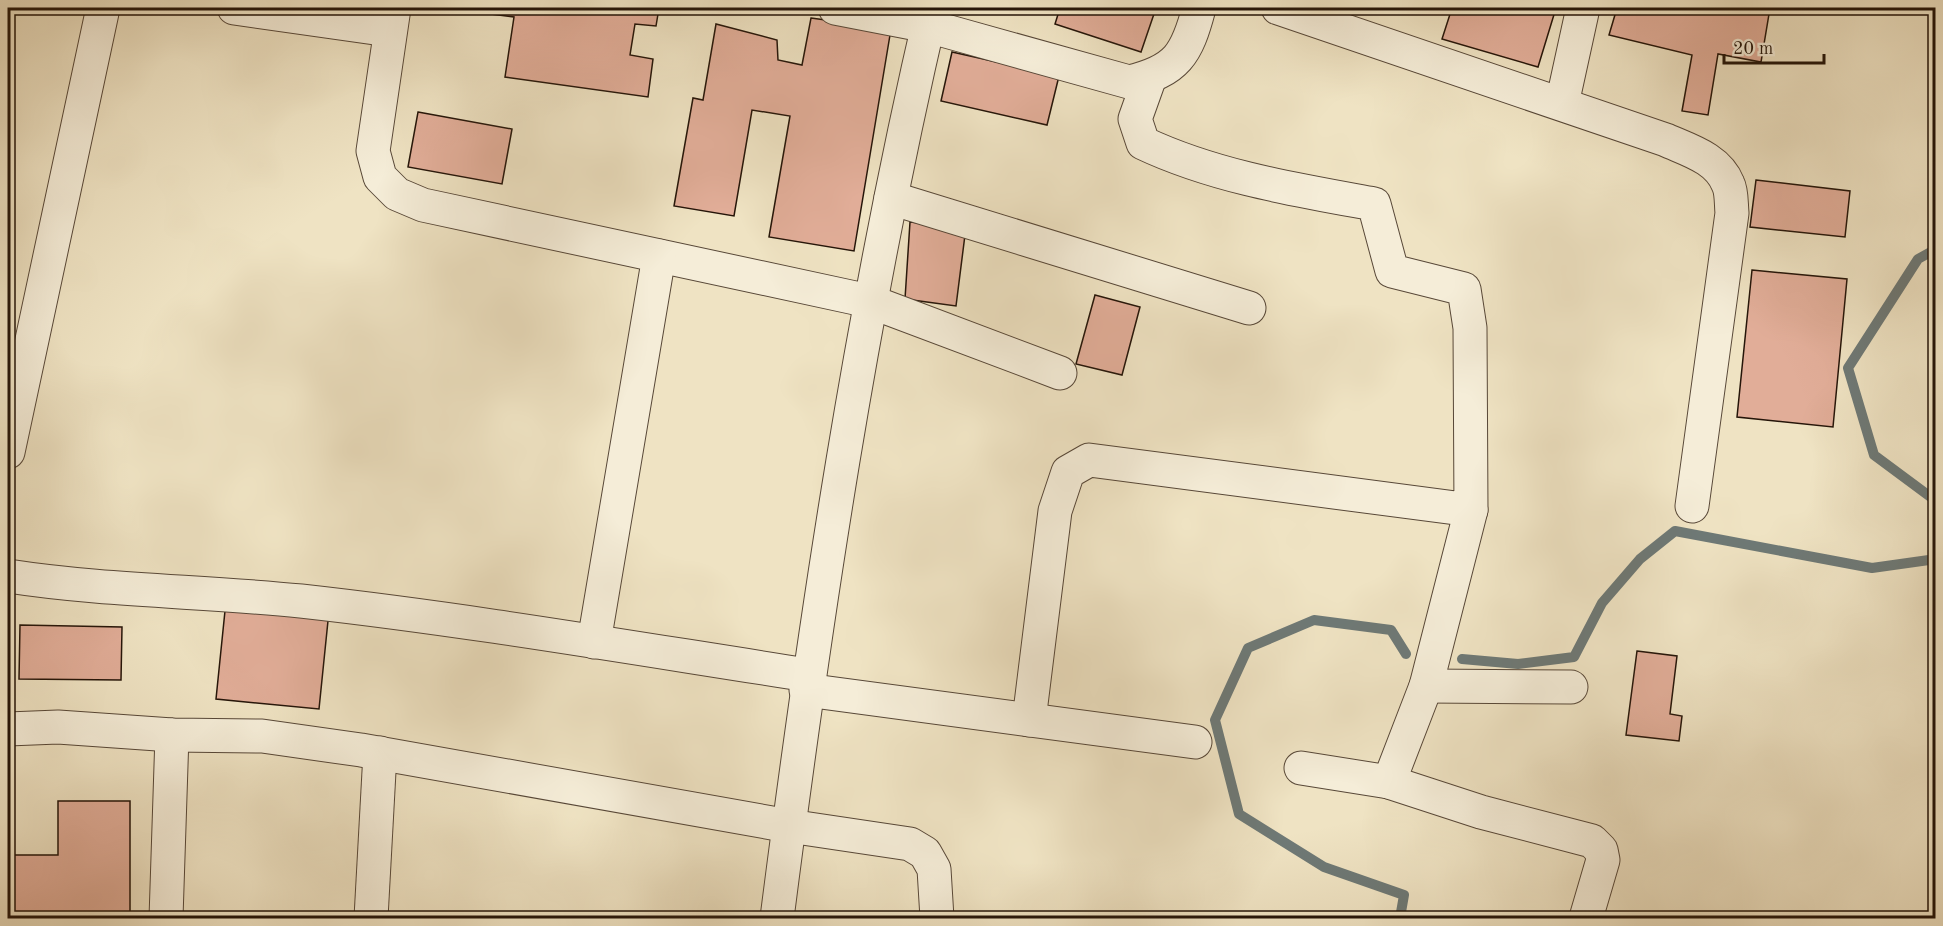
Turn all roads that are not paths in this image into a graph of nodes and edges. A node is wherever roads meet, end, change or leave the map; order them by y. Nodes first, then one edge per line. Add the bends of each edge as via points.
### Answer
1 (103, 8) edge
2 (234, 8) edge
3 (835, 8) edge
4 (1199, 8) edge
5 (1278, 8) edge
6 (1583, 8) edge
7 (930, 17) edge
8 (391, 19) edge
9 (1150, 77) junction
10 (1562, 104) junction
11 (891, 198) junction
12 (660, 256) junction
13 (869, 301) junction
14 (1249, 308) dead end
15 (1060, 373) dead end
16 (8, 452) edge
17 (1692, 506) dead end
18 (1471, 510) junction
19 (8, 576) edge
20 (594, 642) junction
21 (807, 683) junction
22 (1426, 686) junction
23 (1570, 687) dead end
24 (1029, 720) junction
25 (8, 729) edge
26 (172, 735) junction
27 (1195, 742) dead end
28 (380, 753) junction
29 (1300, 768) dead end
30 (1389, 782) junction
31 (789, 826) junction
32 (166, 918) edge
33 (371, 918) edge
34 (777, 918) edge
35 (937, 918) edge
36 (1586, 918) edge

1 - 16 street
2 - 8 street
3 - 7 street
4 - 9 street via 1191,40 1172,66
5 - 10 street
6 - 10 street
7 - 9 street via 1129,82
7 - 11 street
8 - 12 street via 373,151 380,177 397,194 423,205
9 - 18 street via 1135,119 1143,143 1182,161 1374,204 1392,271 1464,289 1470,328
10 - 17 street via 1697,153 1716,166 1729,184 1732,213
11 - 13 street
11 - 14 street
12 - 13 street
12 - 20 street
13 - 15 street
13 - 21 street
18 - 22 street
18 - 24 street via 1089,460 1068,472 1054,511
19 - 20 street via 298,601
20 - 21 street
21 - 24 street
21 - 31 street
22 - 23 street
22 - 30 street
24 - 27 street
25 - 26 street via 58,727
26 - 28 street via 262,736
26 - 32 street
28 - 31 street
28 - 33 street
29 - 30 street
30 - 36 street via 1480,812 1592,841 1601,850 1603,860
31 - 34 street
31 - 35 street via 910,844 925,853 933,869

